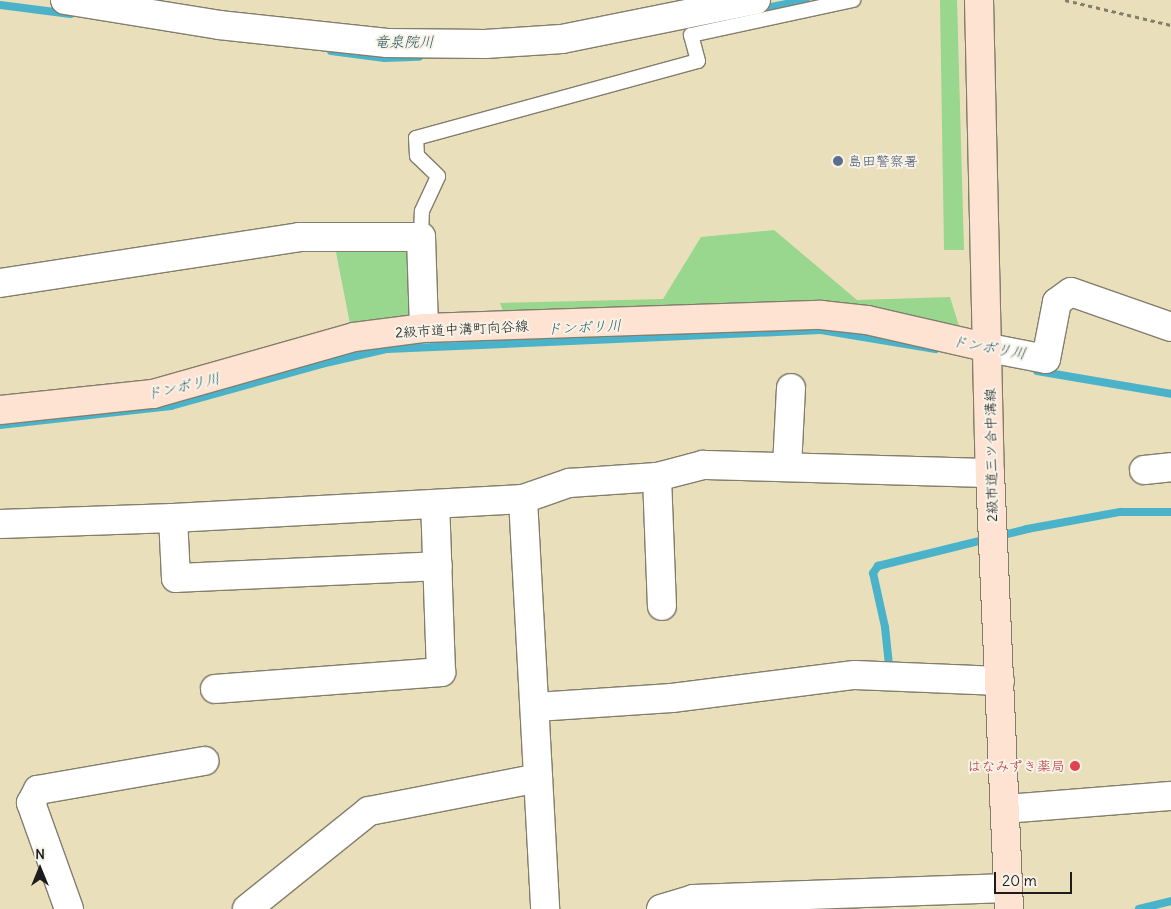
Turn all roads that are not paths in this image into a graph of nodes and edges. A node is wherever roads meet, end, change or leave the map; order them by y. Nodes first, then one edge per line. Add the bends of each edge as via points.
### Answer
1 (65, 0) edge
2 (756, 0) edge
3 (853, 0) edge
4 (979, 0) edge
5 (421, 236) junction
6 (0, 283) edge
7 (1171, 327) edge
8 (424, 328) junction
9 (989, 348) junction
10 (791, 388) dead end
11 (0, 410) edge
12 (787, 467) junction
13 (1171, 467) edge
14 (1144, 470) dead end
15 (990, 473) junction
16 (657, 477) junction
17 (523, 499) junction
18 (435, 504) junction
19 (173, 518) junction
20 (0, 524) edge
21 (438, 566) junction
22 (662, 606) dead end
23 (1000, 681) junction
24 (215, 689) dead end
25 (536, 707) junction
26 (206, 760) dead end
27 (538, 778) junction
28 (1171, 796) edge
29 (1005, 809) junction
30 (1008, 898) edge
31 (69, 909) edge
32 (246, 909) edge
33 (545, 909) edge
34 (661, 909) edge

1 - 2 street via 219,25 387,43 485,44 562,39
3 - 5 lane via 691,35 698,61 416,138 417,156 438,176 422,212
4 - 9 street, 2級市道三ツ合中溝線
5 - 6 street via 299,237
5 - 8 street
7 - 9 street via 1071,292 1057,302 1046,359
8 - 9 street, 2級市道中溝町向谷線 via 821,315 867,320
8 - 11 street, 2級市道中溝町向谷線 via 354,337 153,394
9 - 15 street, 2級市道三ツ合中溝線
10 - 12 street
12 - 15 street
12 - 16 street via 703,465
13 - 14 street
15 - 23 street, 2級市道三ツ合中溝線
16 - 17 street via 569,482
16 - 22 street
17 - 18 street
17 - 25 street
18 - 19 street
18 - 21 street
19 - 20 street
19 - 21 street via 176,578
21 - 24 street via 441,672
23 - 25 street via 855,675 672,698
23 - 29 street, 2級市道三ツ合中溝線
25 - 27 street
26 - 31 street via 38,790 31,803
27 - 32 street via 370,811
27 - 33 street
28 - 29 street
29 - 30 street, 2級市道三ツ合中溝線
30 - 34 street via 694,899

